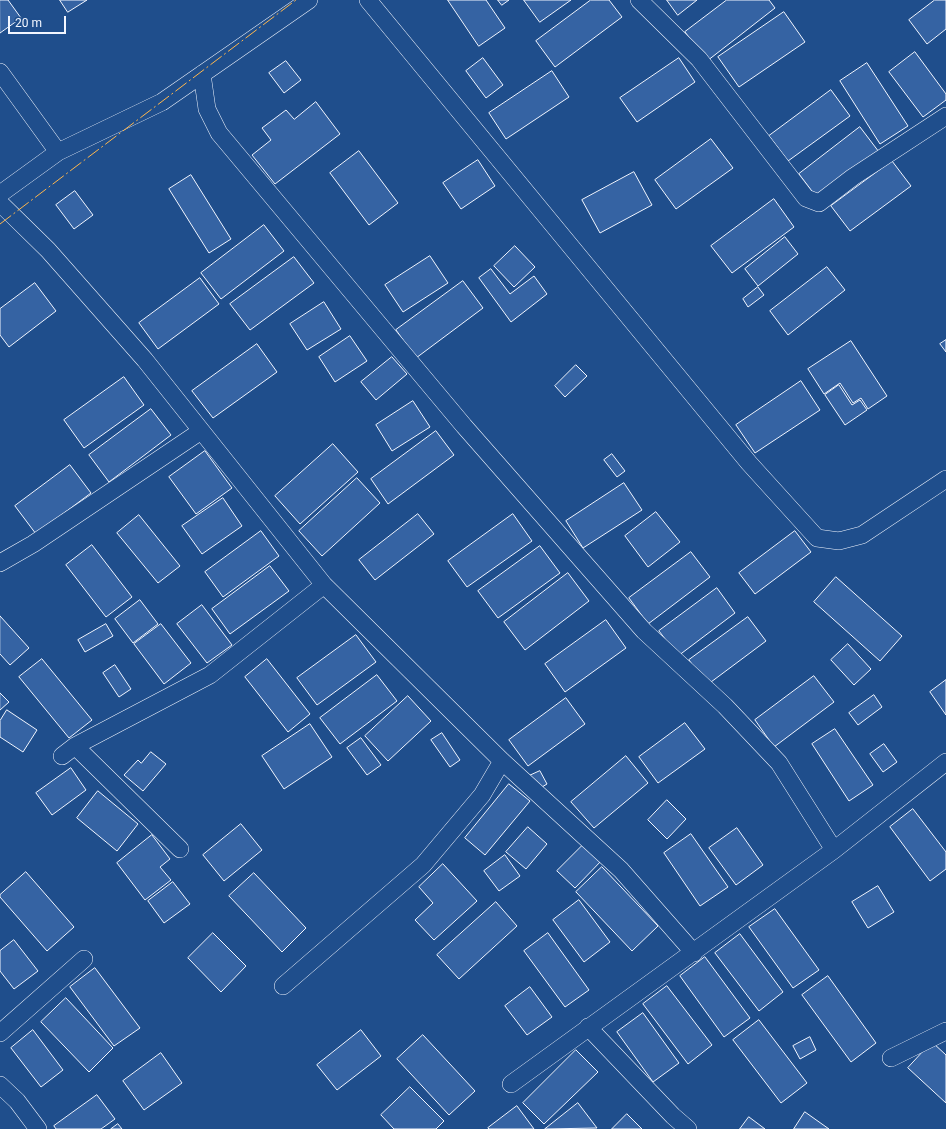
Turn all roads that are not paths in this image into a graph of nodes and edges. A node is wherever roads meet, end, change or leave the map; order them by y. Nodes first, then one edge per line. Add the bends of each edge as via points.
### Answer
1 (309, 0) edge
2 (368, 0) edge
3 (639, 0) edge
4 (0, 72) edge
5 (202, 74) junction
6 (946, 116) edge
7 (58, 152) junction
8 (0, 194) edge
9 (0, 203) edge
10 (201, 431) junction
11 (946, 479) edge
12 (0, 563) edge
13 (324, 585) junction
14 (502, 761) junction
15 (946, 762) edge
16 (180, 849) dead end
17 (834, 850) junction
18 (694, 952) junction
19 (84, 960) dead end
20 (283, 986) dead end
21 (588, 1027) junction
22 (946, 1031) edge
23 (0, 1033) edge
24 (891, 1058) dead end
25 (511, 1084) dead end
26 (0, 1085) edge
27 (38, 1129) edge
28 (688, 1129) edge

1 - 5 street
2 - 11 street via 749,463 817,538 839,541 862,535
3 - 6 street via 699,59 806,198 812,202 819,203 853,177
4 - 7 street
5 - 7 street via 162,102
5 - 17 street via 207,109 219,133 464,426 644,631 725,706 779,763
7 - 8 street
9 - 10 street via 48,250 145,360
10 - 12 street
10 - 13 street
13 - 14 street
13 - 16 street via 210,675 68,751
14 - 18 street via 621,870
14 - 20 street via 482,795 423,864
15 - 17 street
17 - 18 street
18 - 21 street
19 - 23 street
21 - 25 street
21 - 28 street
22 - 24 street
26 - 27 street via 17,1101

